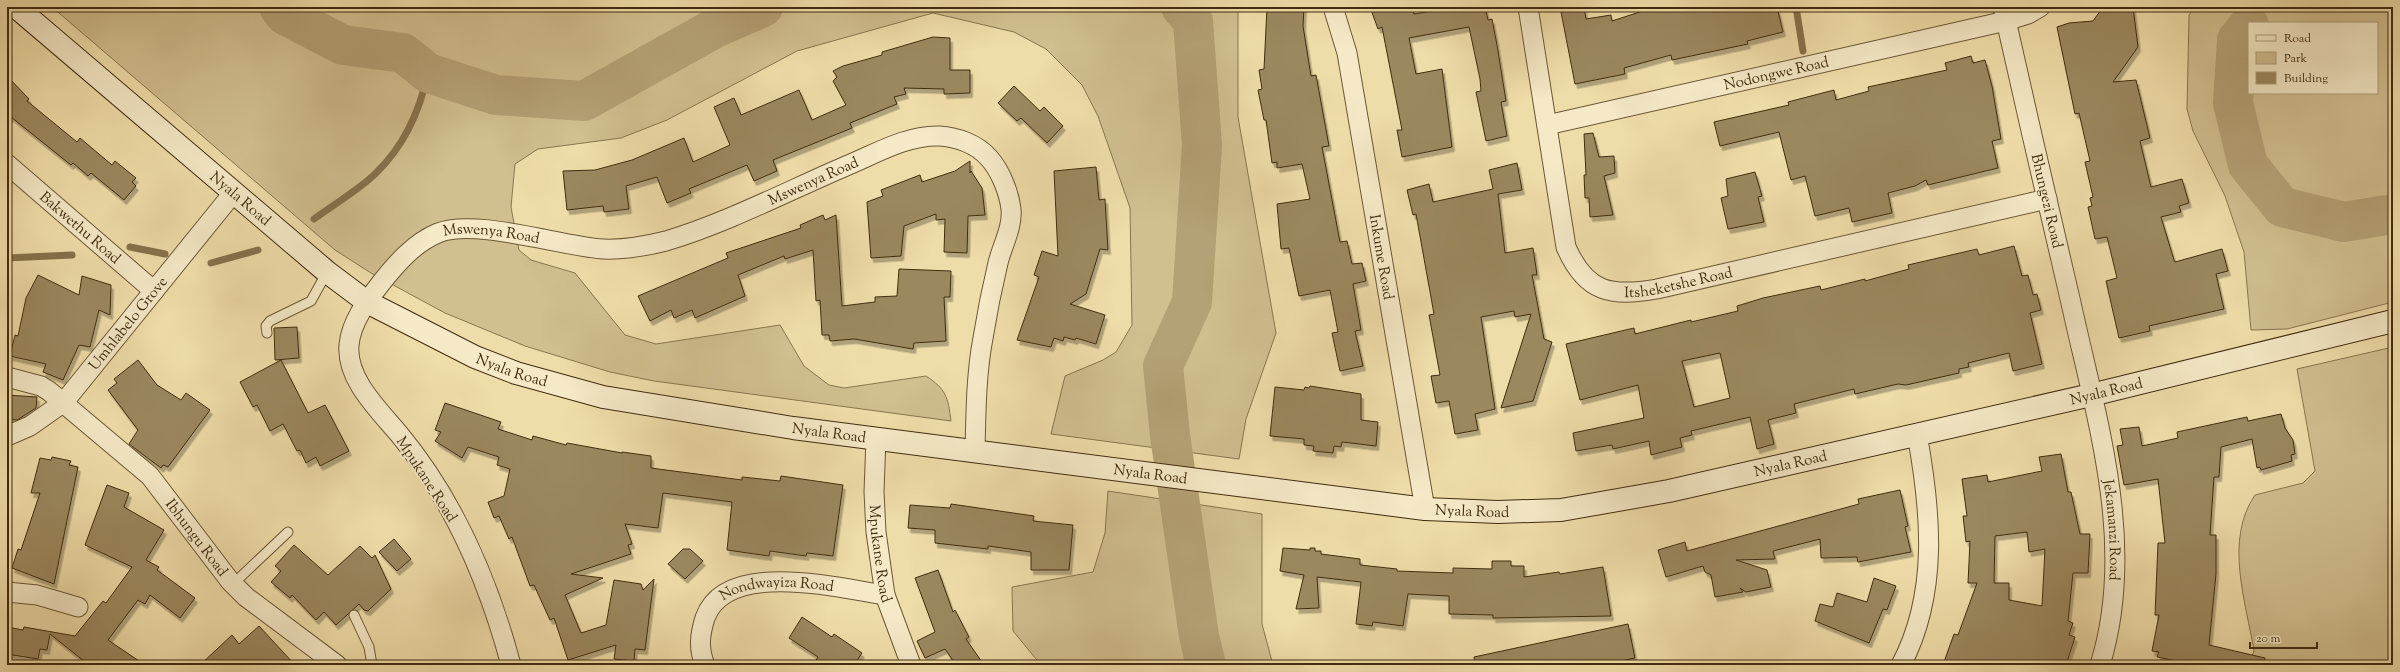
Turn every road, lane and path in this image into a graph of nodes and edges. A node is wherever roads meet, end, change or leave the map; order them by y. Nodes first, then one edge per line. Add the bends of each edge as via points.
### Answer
1 (16, 7) edge
2 (1333, 7) edge
3 (1528, 7) edge
4 (2040, 7) edge
5 (2004, 14) edge
6 (1547, 125) junction
7 (7, 164) edge
8 (234, 192) junction
9 (2047, 200) junction
10 (327, 272) junction
11 (154, 291) junction
12 (367, 302) junction
13 (2393, 322) edge
14 (267, 333) dead end
15 (7, 377) edge
16 (2091, 395) junction
17 (64, 402) junction
18 (1917, 434) junction
19 (7, 436) edge
20 (876, 438) junction
21 (975, 450) junction
22 (1425, 509) junction
23 (288, 532) dead end
24 (233, 584) junction
25 (7, 592) edge
26 (885, 595) junction
27 (78, 607) dead end
28 (354, 615) dead end
29 (337, 665) edge
30 (372, 665) edge
31 (511, 665) edge
32 (705, 665) edge
33 (911, 665) edge
34 (1900, 665) edge
35 (2100, 665) edge

1 - 8 street, Nyala Road via 63,50
2 - 22 street, Inkume Road via 1347,53
3 - 6 street, Itsheketshe Road
4 - 5 street, Nodongwe Road via 2028,14
5 - 6 street, Nodongwe Road
5 - 9 street, Bhungezi Road
6 - 9 street, Itsheketshe Road via 1566,247 1574,265 1584,278 1607,292 1629,294 1657,289
7 - 11 street, Bakwethu Road
8 - 10 street, Nyala Road
8 - 11 street, Umhlabelo Grove
9 - 16 street, Bhungezi Road
10 - 12 street, Nyala Road
10 - 14 lane via 311,300 270,321 266,326
11 - 17 street, Umhlabelo Grove
12 - 20 street, Nyala Road via 475,357 553,384 642,404 793,428
12 - 21 street, Mswenya Road via 394,266 411,250 438,233 456,229 482,229 606,249 651,245 711,224 898,144 937,136 952,138 978,148 989,158 998,171 1011,208 1010,223 998,261 982,343 976,400
12 - 31 street, Mpukane Road via 354,325 349,342 352,370 406,443 452,512 495,613
13 - 16 street, Nyala Road
15 - 17 street, Ibhungu Road via 41,386
16 - 18 street, Nyala Road
16 - 35 street, Jekamanzi Road via 2110,480 2116,572 2112,614
17 - 19 street, Umhlabelo Grove via 30,426
17 - 24 street, Ibhungu Road via 150,476
18 - 22 street, Nyala Road via 1669,492 1596,505 1523,512
18 - 34 street via 1926,482 1929,550 1917,628
20 - 21 street, Nyala Road
20 - 26 street, Mpukane Road via 876,532
21 - 22 street, Nyala Road
23 - 24 lane
24 - 29 street, Ibhungu Road via 263,611
25 - 27 street via 38,595
26 - 32 street, Nondwayiza Road via 794,583 749,583 734,588 718,598 708,610 701,630 700,643
26 - 33 street, Mpukane Road
28 - 30 lane via 369,647

